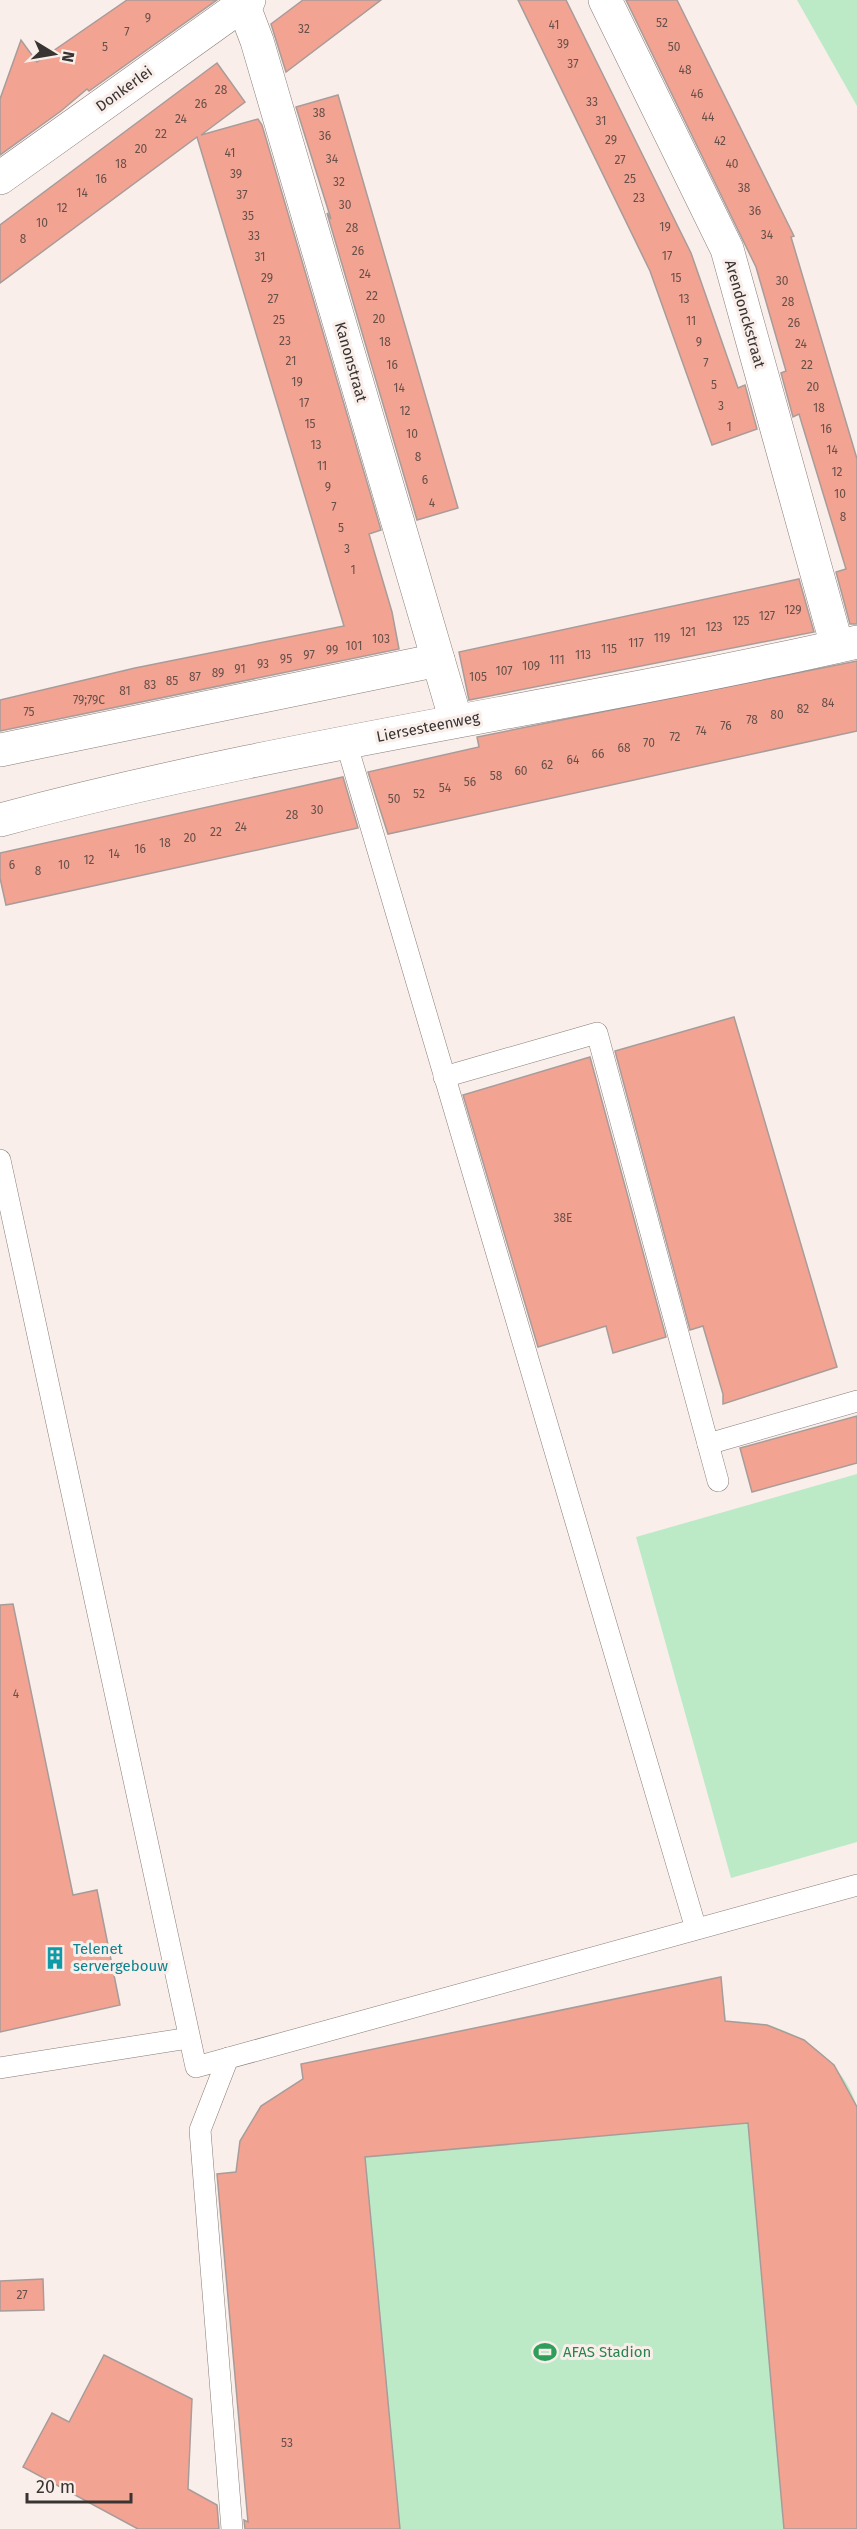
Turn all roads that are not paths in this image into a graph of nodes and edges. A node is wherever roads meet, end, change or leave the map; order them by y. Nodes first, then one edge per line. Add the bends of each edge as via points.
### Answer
1 (605, 0) edge
2 (246, 2) edge
3 (0, 178) edge
4 (847, 644) edge
5 (438, 660) junction
6 (456, 721) junction
7 (346, 742) junction
8 (0, 750) edge
9 (0, 820) edge
10 (444, 1077) junction
11 (0, 1160) edge
12 (857, 1401) edge
13 (708, 1444) junction
14 (718, 1480) dead end
15 (857, 1885) edge
16 (696, 1929) junction
17 (189, 2038) junction
18 (228, 2058) junction
19 (0, 2068) edge
20 (232, 2529) edge

1 - 4 street, Arendonckstraat via 727,249
2 - 3 street, Donkerlei
2 - 5 street, Kanonstraat
4 - 6 street, Liersesteenweg
5 - 6 street, Kanonstraat
5 - 8 street
6 - 7 street, Liersesteenweg
7 - 9 street, Liersesteenweg
7 - 10 lane
10 - 13 lane via 597,1033
10 - 16 lane
11 - 17 lane
12 - 13 lane
13 - 14 lane
15 - 16 lane
16 - 18 lane
17 - 18 lane via 196,2067
17 - 19 lane
18 - 20 lane via 200,2130

